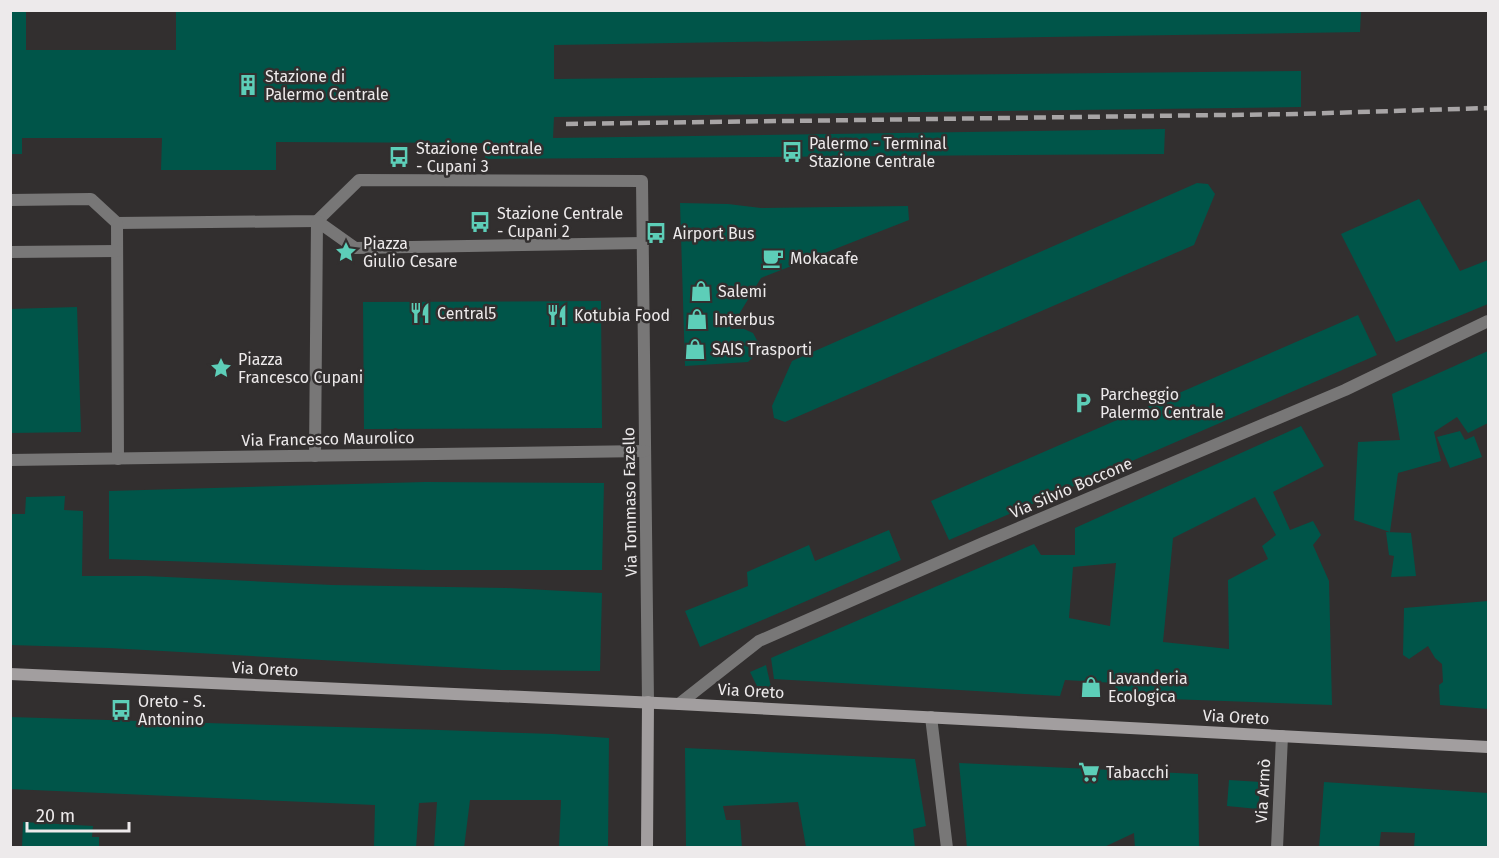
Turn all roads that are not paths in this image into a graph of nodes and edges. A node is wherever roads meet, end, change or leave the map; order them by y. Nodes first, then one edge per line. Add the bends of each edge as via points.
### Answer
1 (10, 200) edge
2 (317, 221) junction
3 (117, 223) junction
4 (643, 243) junction
5 (117, 251) junction
6 (10, 252) edge
7 (1488, 321) edge
8 (645, 451) junction
9 (315, 456) junction
10 (118, 459) junction
11 (10, 460) edge
12 (10, 674) edge
13 (648, 702) junction
14 (679, 704) junction
15 (931, 717) junction
16 (1282, 736) junction
17 (1488, 747) edge
18 (647, 848) edge
19 (947, 848) edge
20 (1277, 848) edge

1 - 3 street via 91,199
2 - 3 street
2 - 4 street via 356,248
2 - 4 street, Via Tommaso Fazello via 359,180 642,181
2 - 9 street
3 - 5 street
4 - 8 street, Via Tommaso Fazello
5 - 6 street
5 - 10 street
7 - 14 street, Via Silvio Boccone via 1345,390 759,641
8 - 9 street, Via Francesco Maurolico
8 - 13 street, Via Tommaso Fazello
9 - 10 street, Via Francesco Maurolico
10 - 11 street, Via Francesco Maurolico
12 - 13 street, Via Oreto
13 - 14 street, Via Oreto
13 - 18 street
14 - 15 street, Via Oreto
15 - 16 street, Via Oreto
15 - 19 street
16 - 17 street, Via Oreto
16 - 20 street, Via Armò

